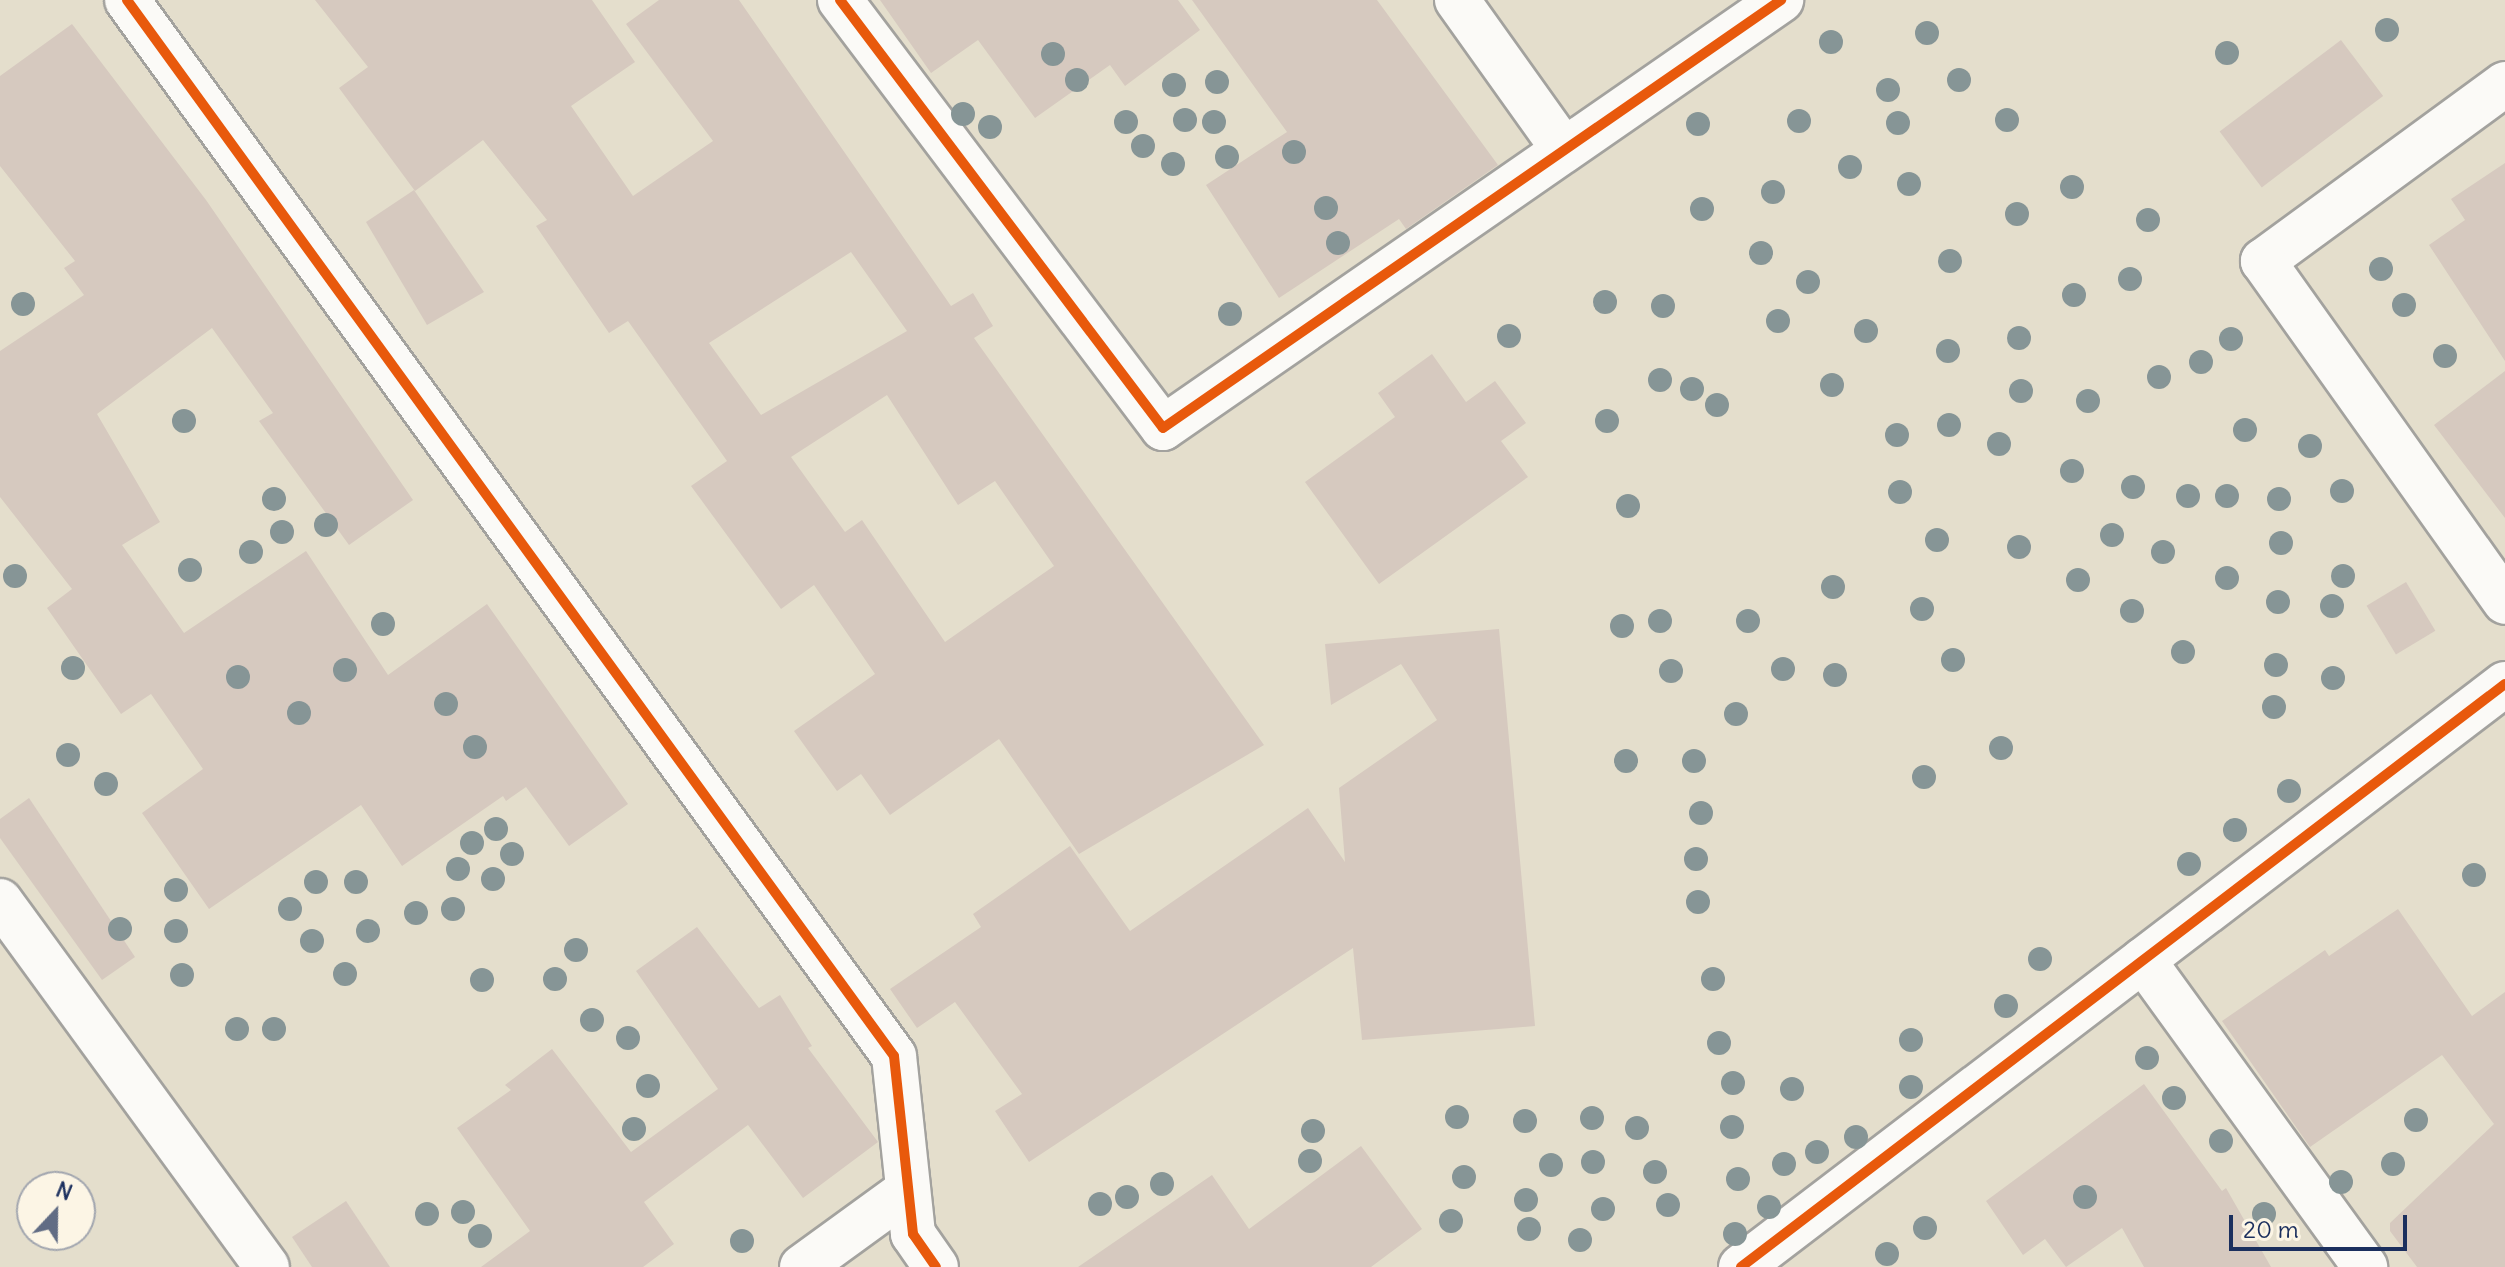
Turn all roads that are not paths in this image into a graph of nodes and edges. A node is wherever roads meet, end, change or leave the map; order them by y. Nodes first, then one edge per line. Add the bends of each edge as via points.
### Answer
1 (127, 0) edge
2 (840, 0) edge
3 (1457, 0) edge
4 (1781, 0) edge
5 (2505, 84) edge
6 (1564, 150) junction
7 (2505, 602) edge
8 (2505, 684) edge
9 (0, 901) edge
10 (2143, 960) junction
11 (908, 1190) junction
12 (267, 1267) edge
13 (802, 1267) edge
14 (936, 1267) edge
15 (1741, 1267) edge
16 (2365, 1267) edge

1 - 11 street via 894,1056
2 - 6 street via 1163,428
3 - 6 street
4 - 6 street
5 - 7 street via 2263,261
8 - 10 street
9 - 12 street
10 - 15 street
10 - 16 street
11 - 13 street
11 - 14 street via 913,1234

